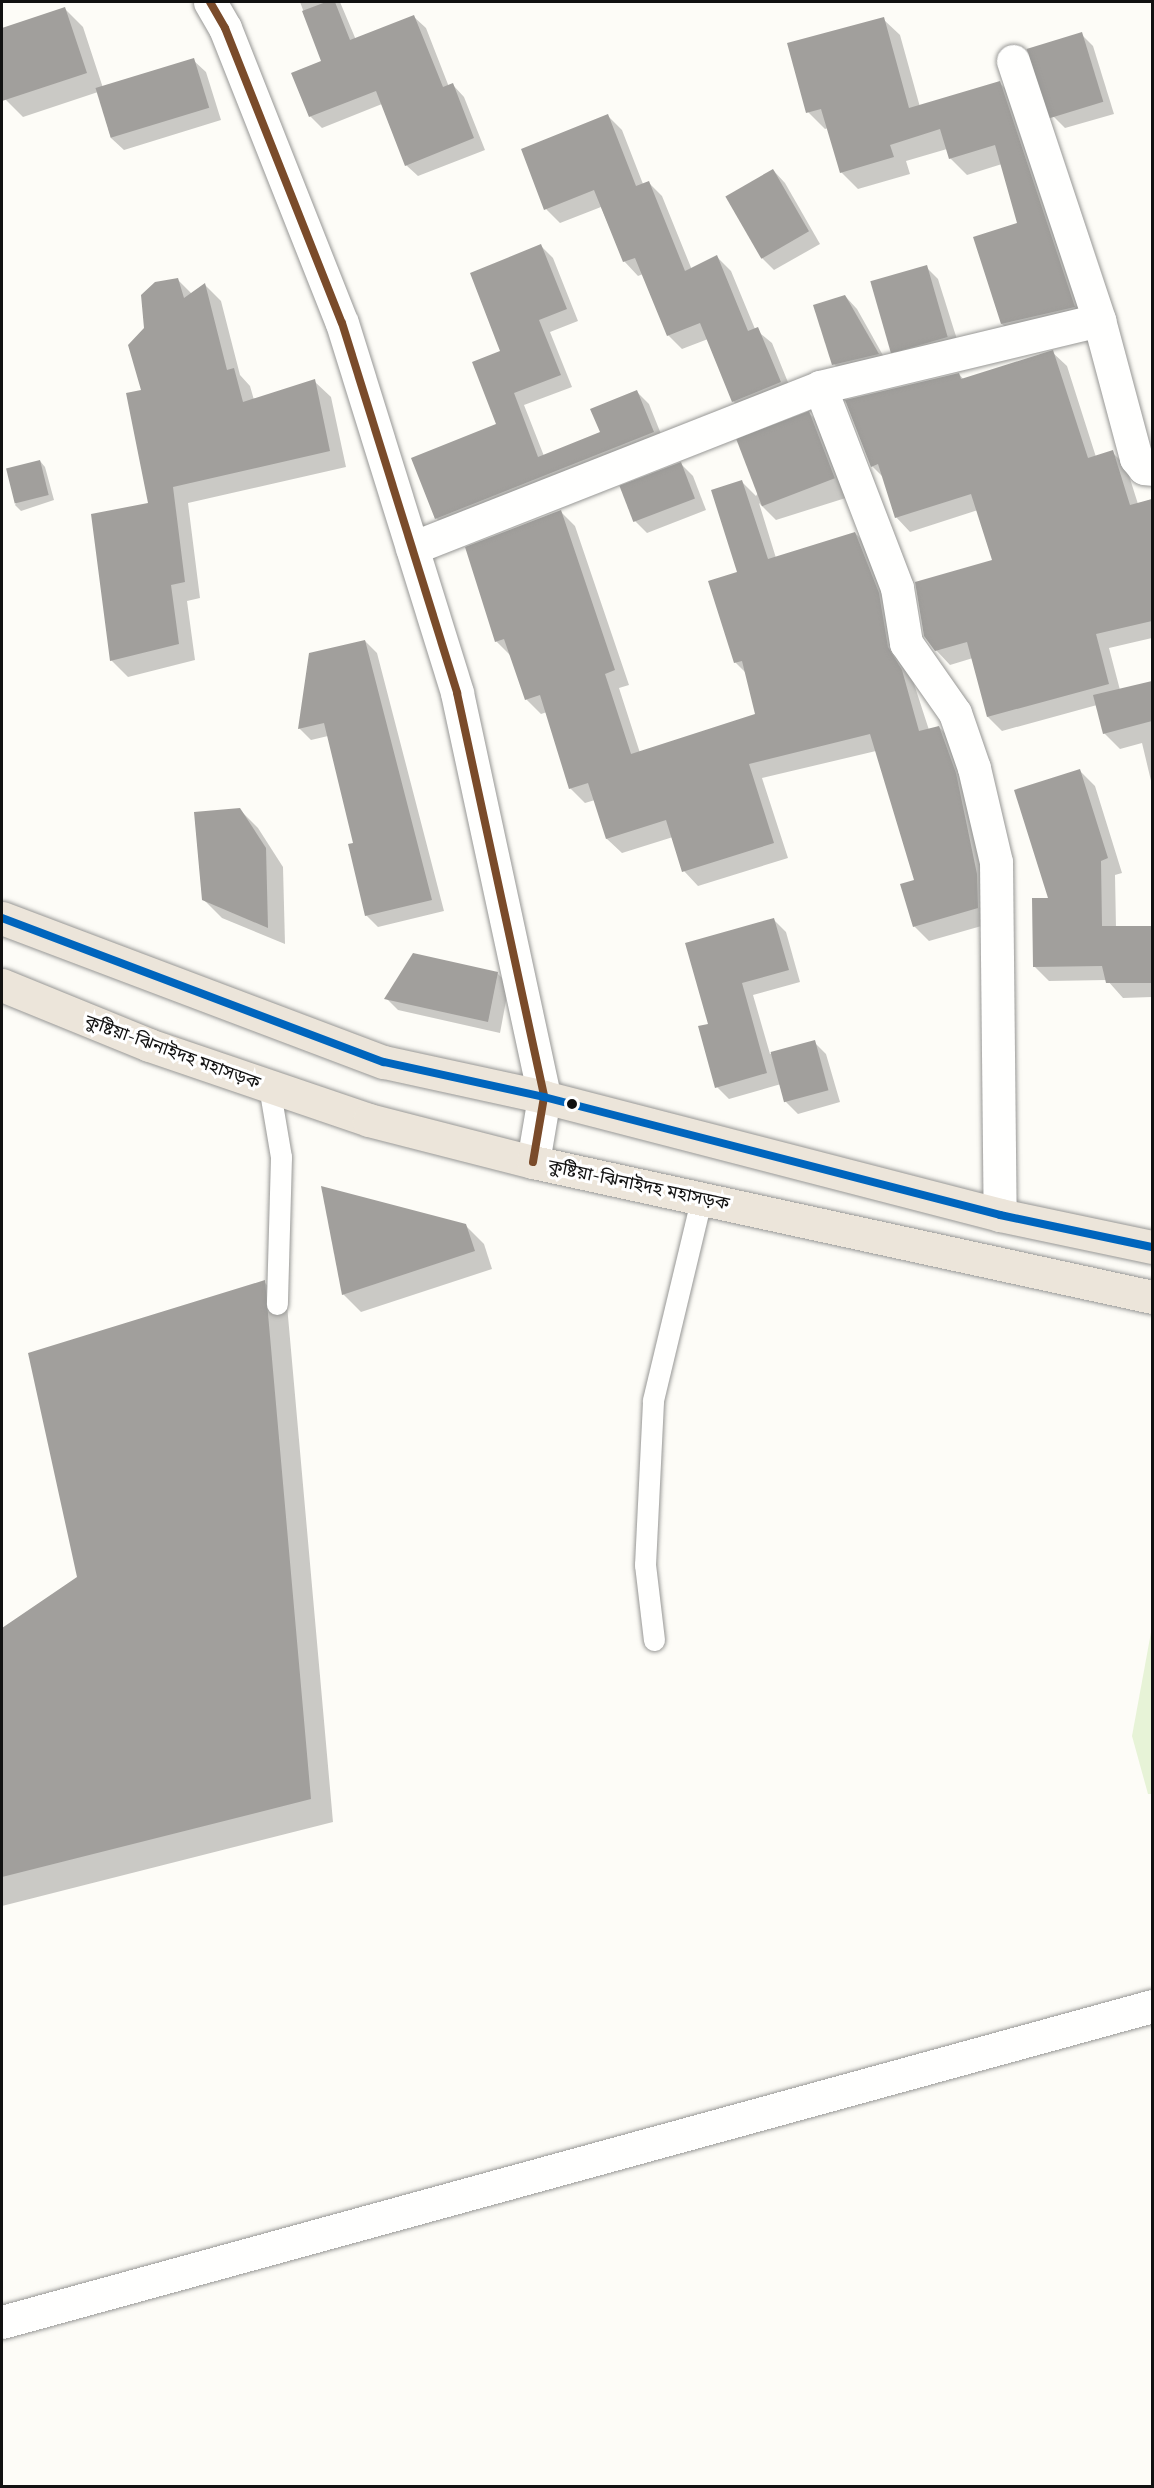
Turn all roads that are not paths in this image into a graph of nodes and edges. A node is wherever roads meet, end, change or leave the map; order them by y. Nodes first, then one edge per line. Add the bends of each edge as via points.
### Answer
1 (210, 2) edge
2 (1013, 61) dead end
3 (1099, 320) junction
4 (820, 387) junction
5 (1152, 469) edge
6 (412, 548) junction
7 (2, 918) edge
8 (2, 985) edge
9 (269, 1086) junction
10 (544, 1097) junction
11 (533, 1162) junction
12 (702, 1196) junction
13 (1000, 1215) junction
14 (1152, 1247) edge
15 (1152, 1297) edge
16 (277, 1304) dead end
17 (654, 1640) dead end
18 (1152, 2006) edge
19 (2, 2322) edge

1 - 6 street via 225,28 342,323
2 - 3 street
3 - 4 street
3 - 5 street via 1136,458 1144,468
4 - 6 street
4 - 13 street via 897,588 906,643 955,713 974,768 996,862
6 - 10 street via 457,693
7 - 10 highway via 384,1062
8 - 9 highway, কুষ্টিয়া-ঝিনাইদহ মহাসড়ক via 149,1045
9 - 11 highway, কুষ্টিয়া-ঝিনাইদহ মহাসড়ক via 369,1120
9 - 16 lane via 280,1157
10 - 11 street
10 - 13 highway
11 - 12 highway, কুষ্টিয়া-ঝিনাইদহ মহাসড়ক
12 - 15 highway, কুষ্টিয়া-ঝিনাইদহ মহাসড়ক via 961,1258
12 - 17 lane via 653,1400 645,1565
13 - 14 highway
18 - 19 street

